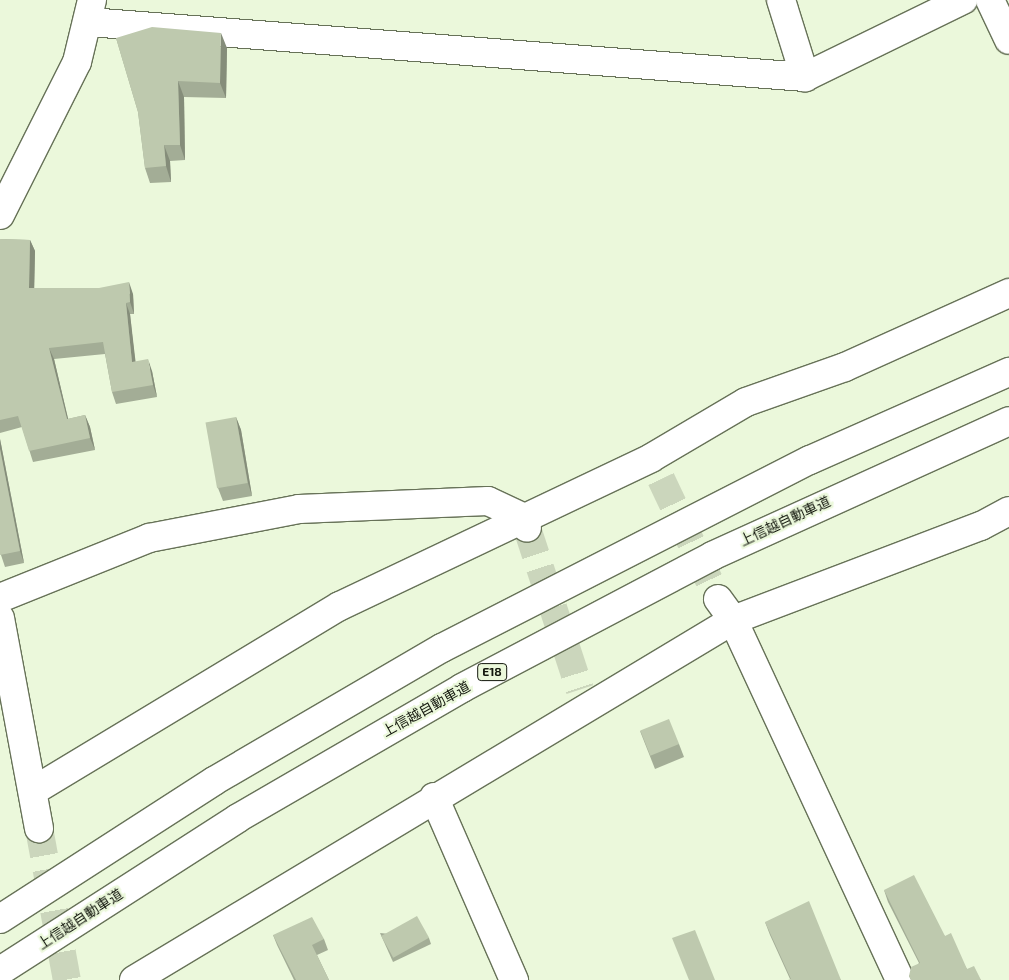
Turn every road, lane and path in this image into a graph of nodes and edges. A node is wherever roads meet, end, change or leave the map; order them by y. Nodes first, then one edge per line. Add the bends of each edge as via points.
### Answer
1 (780, 0) edge
2 (963, 0) edge
3 (990, 0) edge
4 (91, 11) edge
5 (1009, 40) edge
6 (806, 77) junction
7 (0, 215) edge
8 (1009, 293) edge
9 (1009, 372) edge
10 (1009, 420) edge
11 (1009, 511) edge
12 (526, 523) junction
13 (0, 598) edge
14 (726, 609) junction
15 (0, 618) edge
16 (33, 791) junction
17 (434, 797) junction
18 (40, 828) tunnel mouth
19 (0, 918) edge
20 (0, 971) edge
21 (134, 980) edge
22 (514, 980) edge
23 (900, 980) edge

1 - 6 main road
2 - 6 main road
3 - 5 main road
4 - 6 main road
4 - 7 main road via 49,124
8 - 12 main road via 845,367 746,402 656,468
9 - 19 main road via 810,460 442,648 214,781
10 - 20 main road, 上信越自動車道 / E18 via 712,556 479,679 238,818
11 - 14 main road via 981,526
12 - 13 main road via 488,501 298,509 148,538
12 - 16 main road via 340,606
14 - 17 main road via 583,698
14 - 23 main road
15 - 16 main road
16 - 18 main road
17 - 21 main road
17 - 22 main road

